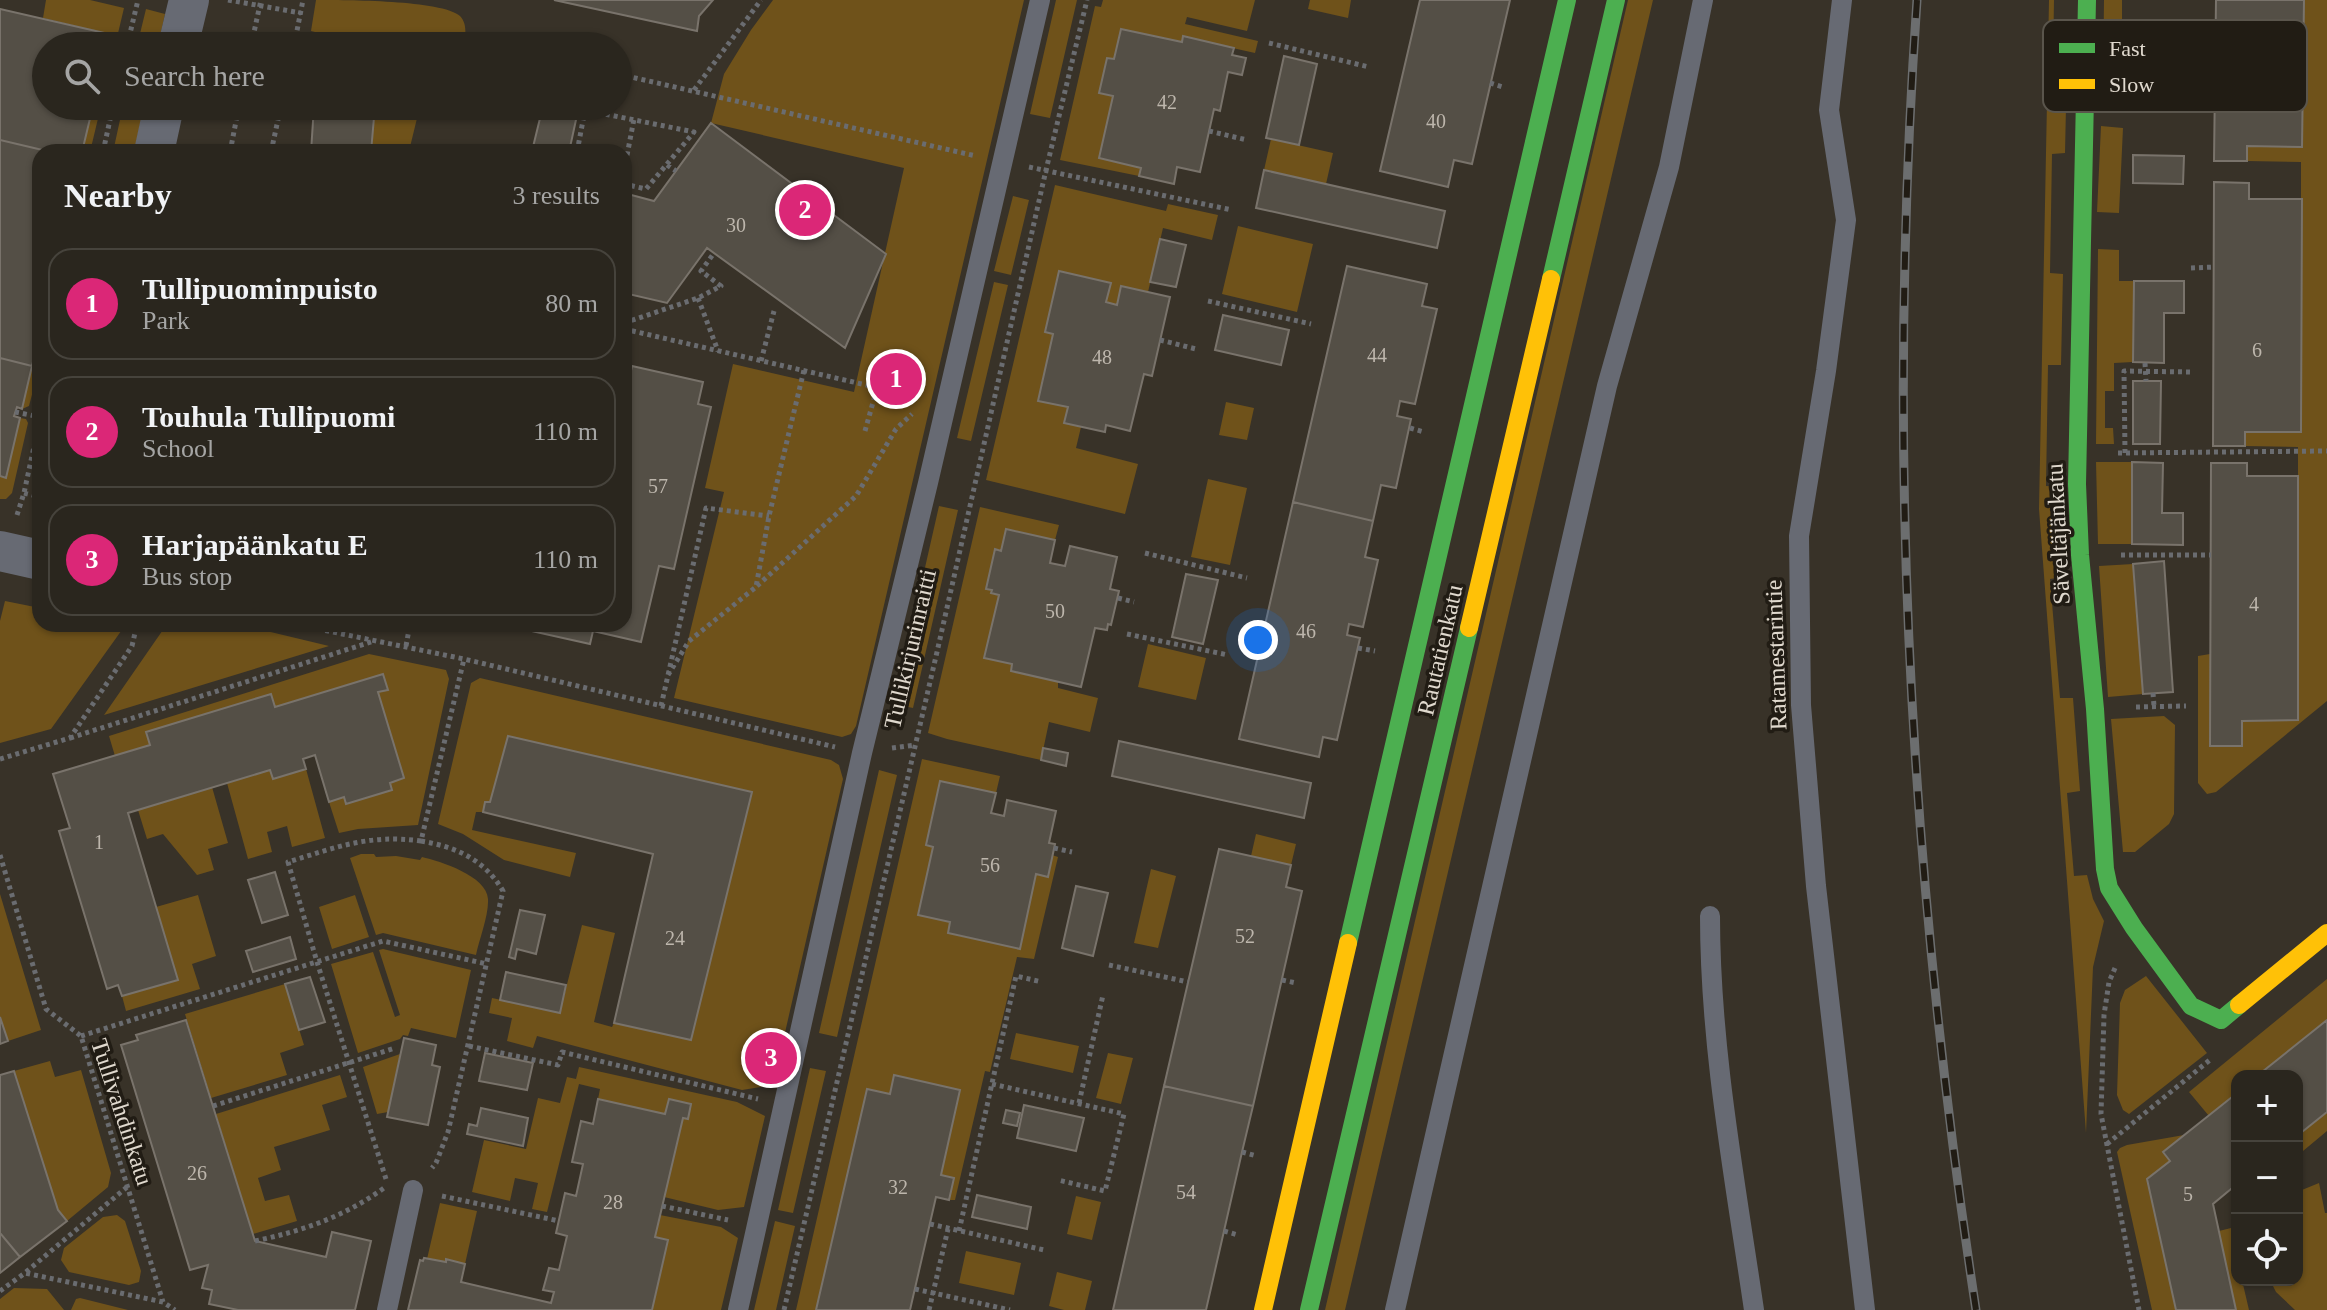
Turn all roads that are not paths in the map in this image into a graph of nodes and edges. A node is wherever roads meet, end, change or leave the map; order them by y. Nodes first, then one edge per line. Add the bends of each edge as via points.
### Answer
1 (189, 0) edge
2 (1040, 0) edge
3 (1567, 0) edge
4 (1616, 0) edge
5 (1703, 0) edge
6 (1842, 0) edge
7 (2087, 0) edge
8 (2087, 20) edge
9 (181, 32) edge
10 (2085, 112) edge
11 (161, 120) edge
12 (156, 144) edge
13 (8, 534) edge
14 (32, 554) edge
15 (1710, 916) dead end
16 (2327, 933) edge
17 (413, 1190) road end
18 (387, 1310) edge
19 (738, 1310) edge
20 (1263, 1310) edge
21 (1309, 1310) edge
22 (1395, 1310) edge
23 (1754, 1310) edge
24 (1865, 1310) edge

1 - 9 street
2 - 19 lane, Tullikirjurinraitti via 939,402
3 - 20 main road, Rautatienkatu
4 - 21 main road, Rautatienkatu
5 - 22 lane via 1669,167 1607,386
6 - 24 lane, Ratamestarintie via 1829,110 1846,220 1799,536 1801,705 1816,886
7 - 8 main road, Säveltäjänkatu
10 - 16 main road, Säveltäjänkatu via 2077,454 2080,555 2109,888 2191,1006 2221,1020
11 - 12 street
13 - 14 street
15 - 23 lane via 1710,971
17 - 18 lane

